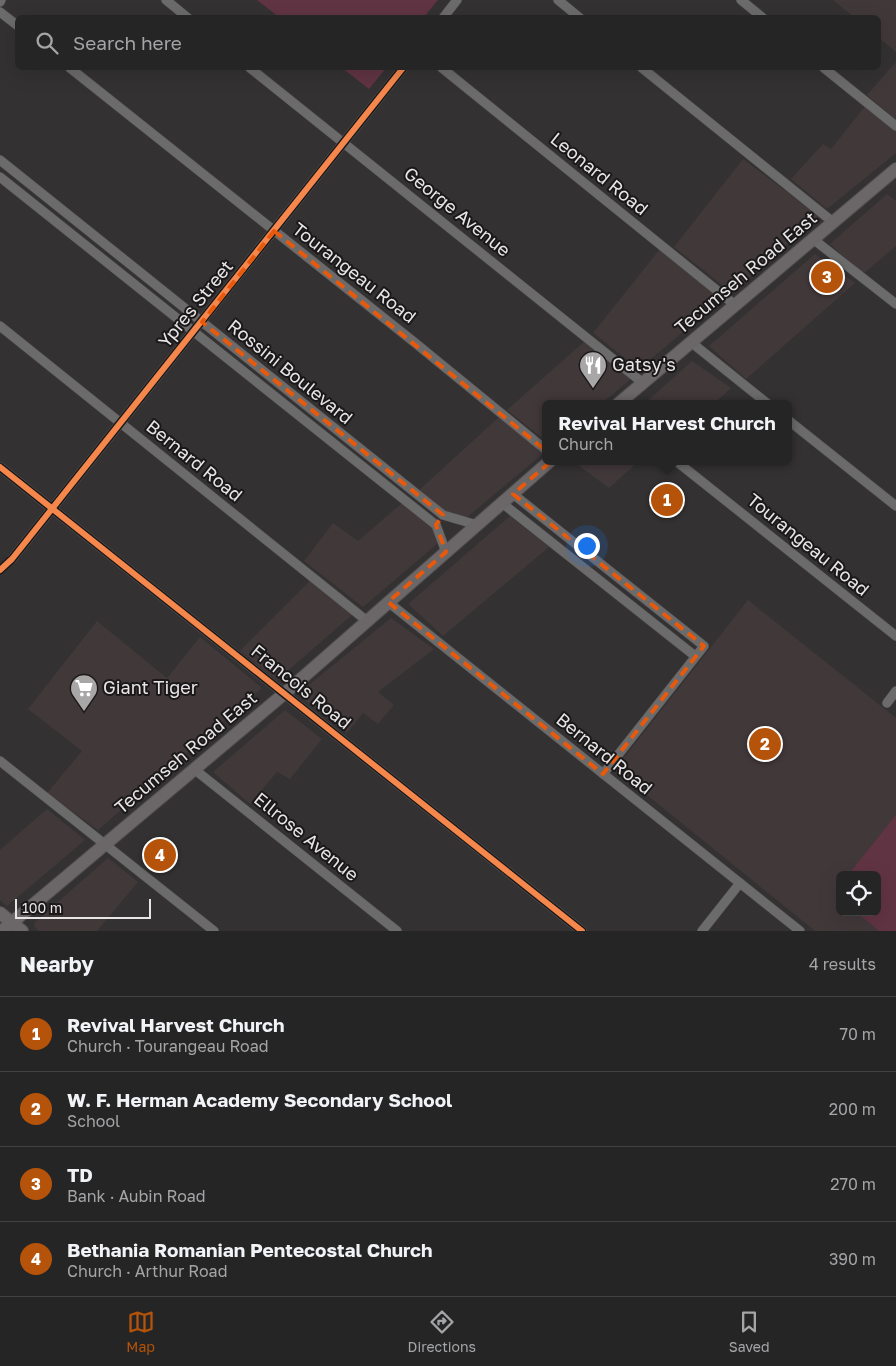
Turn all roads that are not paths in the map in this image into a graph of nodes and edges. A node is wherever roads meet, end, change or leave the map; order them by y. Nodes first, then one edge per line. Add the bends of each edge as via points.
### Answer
1 (166, 0) edge
2 (457, 0) edge
3 (558, 0) edge
4 (741, 0) edge
5 (0, 12) edge
6 (184, 15) edge
7 (445, 15) edge
8 (576, 15) edge
9 (759, 15) edge
10 (15, 24) edge
11 (73, 70) edge
12 (253, 70) edge
13 (401, 70) edge
14 (444, 70) edge
15 (644, 70) edge
16 (826, 70) edge
17 (896, 126) edge
18 (344, 143) junction
19 (0, 160) edge
20 (896, 169) edge
21 (0, 177) edge
22 (833, 222) junction
23 (274, 231) junction
24 (813, 239) junction
25 (896, 304) edge
26 (736, 305) junction
27 (202, 322) junction
28 (0, 326) edge
29 (194, 332) junction
30 (692, 343) junction
31 (643, 383) junction
32 (623, 400) edge
33 (763, 400) edge
34 (121, 423) junction
35 (792, 423) edge
36 (542, 447) edge
37 (546, 465) edge
38 (681, 465) edge
39 (0, 467) edge
40 (513, 494) junction
41 (502, 503) junction
42 (896, 506) edge
43 (52, 509) junction
44 (443, 515) junction
45 (436, 525) junction
46 (478, 525) junction
47 (571, 540) junction
48 (563, 551) junction
49 (446, 552) junction
50 (12, 559) dead end
51 (388, 602) junction
52 (367, 621) junction
53 (896, 636) edge
54 (696, 656) junction
55 (896, 691) edge
56 (285, 693) junction
57 (887, 702) dead end
58 (0, 760) edge
59 (194, 769) junction
60 (603, 774) junction
61 (105, 844) junction
62 (740, 883) junction
63 (0, 913) edge
64 (7, 927) edge
65 (22, 931) edge
66 (214, 931) edge
67 (397, 931) edge
68 (582, 931) edge
69 (702, 931) edge
70 (800, 931) edge

1 - 6 street
2 - 7 street
3 - 8 street
4 - 9 street
5 - 10 street
11 - 23 street, Tourangeau Road
12 - 18 street, George Avenue
13 - 18 street, Ypres Street
14 - 26 street, Leonard Road
15 - 22 street
16 - 17 street
18 - 23 street, Ypres Street
18 - 31 street, George Avenue
19 - 27 street, Rossini Boulevard
20 - 22 main road, Tecumseh Road East
21 - 29 street, Rossini Boulevard
22 - 24 main road, Tecumseh Road East
23 - 27 street, Ypres Street
23 - 36 street, Tourangeau Road
24 - 25 street
24 - 26 main road, Tecumseh Road East
26 - 30 main road, Tecumseh Road East
27 - 29 street, Ypres Street
27 - 44 street, Rossini Boulevard
28 - 34 street, Bernard Road
29 - 34 street, Ypres Street
29 - 45 street, Rossini Boulevard
30 - 31 main road, Tecumseh Road East
30 - 33 street
31 - 32 main road, Tecumseh Road East
34 - 43 street, Ypres Street
34 - 52 street, Bernard Road
35 - 42 street
37 - 40 main road, Tecumseh Road East
38 - 53 street, Tourangeau Road
39 - 43 street, Francois Road
40 - 41 main road, Tecumseh Road East
40 - 47 street
41 - 46 main road, Tecumseh Road East
41 - 48 street
43 - 50 street, Ypres Street
43 - 56 street, Francois Road
44 - 45 street
44 - 46 street, Rossini Boulevard
45 - 49 street
46 - 49 main road, Tecumseh Road East
47 - 48 street
47 - 54 street via 704,646
48 - 54 street
49 - 51 main road, Tecumseh Road East
51 - 52 main road, Tecumseh Road East
51 - 60 street, Bernard Road
52 - 56 main road, Tecumseh Road East
54 - 60 street
55 - 57 street
56 - 59 main road, Tecumseh Road East
56 - 68 street, Francois Road
58 - 61 street
59 - 61 main road, Tecumseh Road East
59 - 67 street, Ellrose Avenue
60 - 62 street, Bernard Road
61 - 64 main road, Tecumseh Road East
61 - 66 street
62 - 69 street
62 - 70 street, Bernard Road
63 - 64 main road
64 - 65 main road

